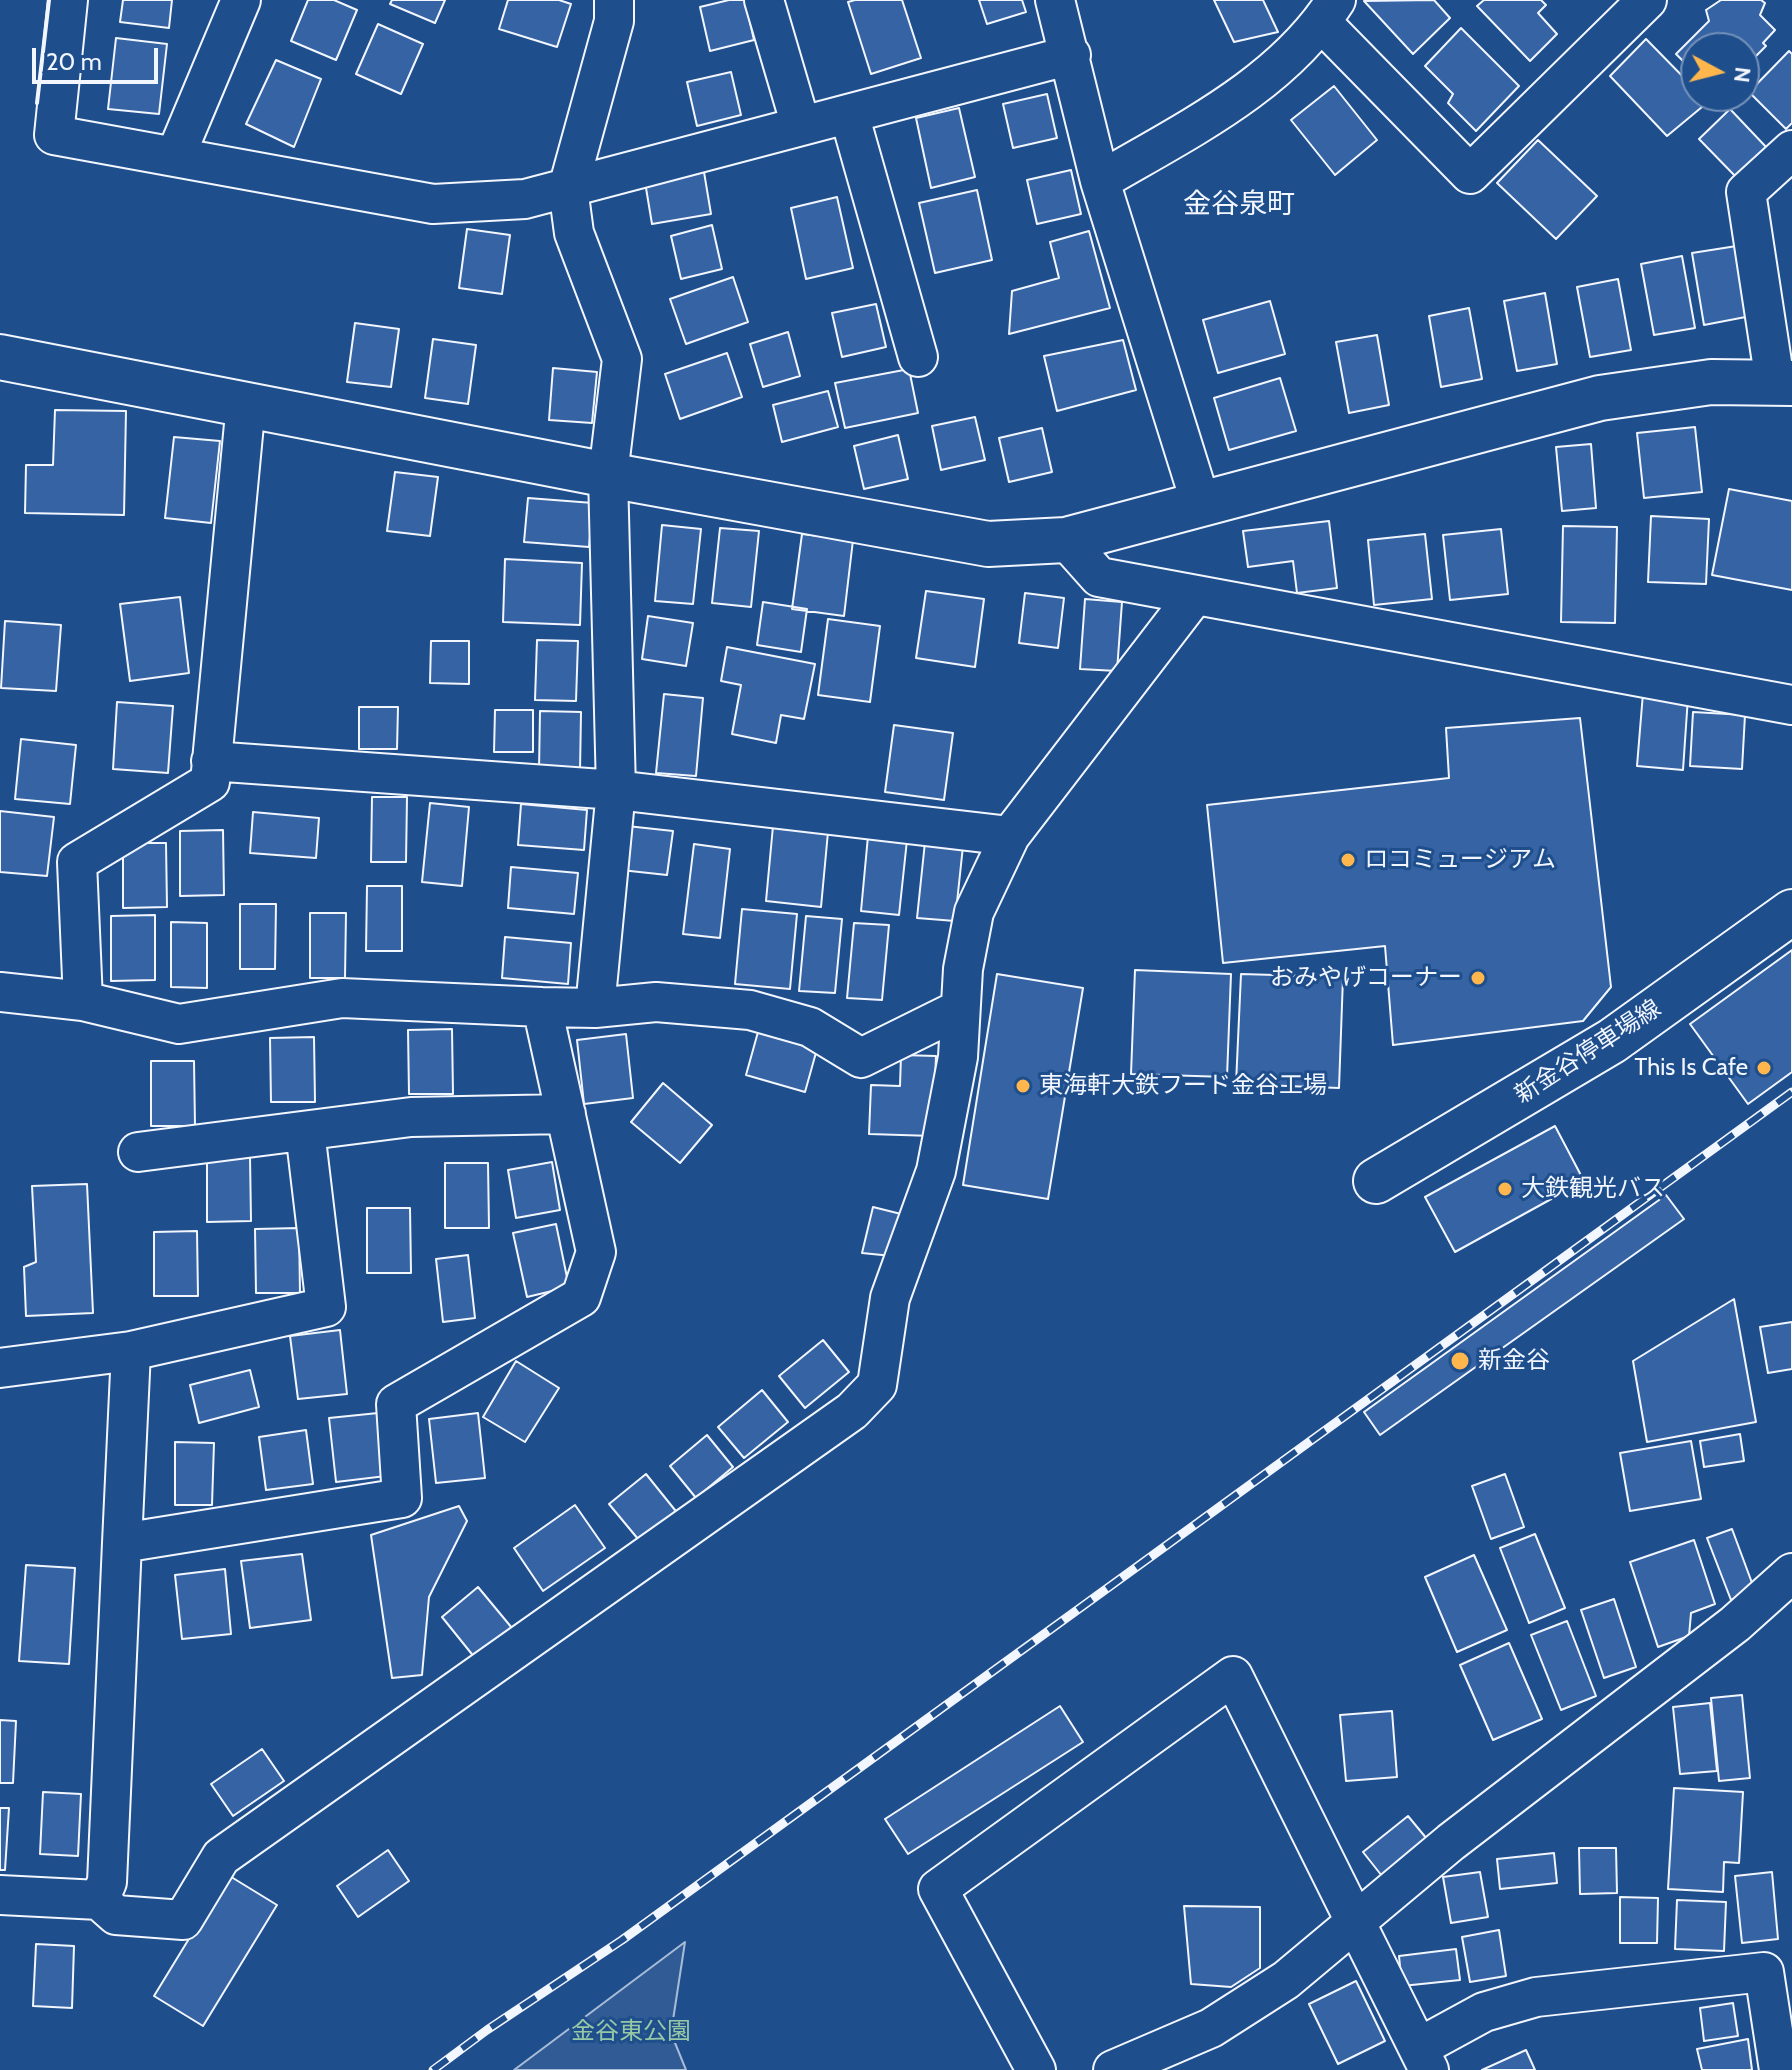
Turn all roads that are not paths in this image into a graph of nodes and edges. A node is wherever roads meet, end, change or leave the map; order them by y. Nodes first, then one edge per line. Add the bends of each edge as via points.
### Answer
1 (68, 0) edge
2 (241, 0) edge
3 (614, 0) edge
4 (764, 0) edge
5 (1055, 0) edge
6 (1647, 0) edge
7 (1329, 11) edge
8 (1071, 55) junction
9 (849, 114) junction
10 (801, 126) junction
11 (1792, 150) edge
12 (175, 157) junction
13 (1100, 181) junction
14 (568, 188) junction
15 (0, 357) edge
16 (918, 357) dead end
17 (1784, 382) edge
18 (246, 403) junction
19 (608, 475) junction
20 (1201, 504) junction
21 (1066, 540) junction
22 (1195, 595) junction
23 (1792, 705) edge
24 (211, 761) junction
25 (616, 790) junction
26 (1010, 836) junction
27 (1792, 912) edge
28 (0, 992) edge
29 (83, 1001) junction
30 (542, 1007) junction
31 (595, 1008) junction
32 (960, 1009) junction
33 (566, 1114) junction
34 (305, 1131) junction
35 (138, 1152) dead end
36 (1376, 1181) dead end
37 (131, 1351) junction
38 (0, 1368) edge
39 (122, 1543) junction
40 (1792, 1573) edge
41 (0, 1895) edge
42 (99, 1900) junction
43 (1356, 1921) junction
44 (1424, 2059) edge
45 (1128, 2068) edge
46 (1036, 2070) edge
47 (1779, 2070) edge

1 - 12 street via 54,135
2 - 12 street
3 - 14 street via 614,21
4 - 10 street
5 - 8 street
6 - 7 street via 1470,174
7 - 13 street via 1286,62 1214,114
8 - 9 street
8 - 13 street
9 - 10 street
9 - 16 street
10 - 14 street
11 - 17 street via 1746,192
12 - 14 street via 433,204 525,199
13 - 20 street
14 - 19 street via 574,233 622,359
15 - 18 street
17 - 20 street via 1711,382 1600,398
18 - 19 street
18 - 24 street
19 - 21 street via 988,544
19 - 25 street
20 - 21 street
21 - 22 street via 1099,577
22 - 23 street
22 - 26 street
24 - 25 street
24 - 29 street via 210,782 77,862
25 - 26 street
25 - 31 street
26 - 32 street via 974,912
27 - 36 street, 新金谷停車場線 via 1612,1041
28 - 29 street
29 - 30 street via 179,1024 342,998
30 - 31 street
30 - 33 street
31 - 32 street via 656,1002 750,1010 810,1027 861,1058
32 - 42 street via 958,1057 936,1171 890,1298 877,1385 839,1420 221,1857 183,1920 116,1915
33 - 34 street via 411,1117
33 - 39 street via 596,1252 581,1297 396,1404 402,1498
34 - 35 street
34 - 37 street via 326,1307
37 - 38 street
37 - 39 street
39 - 42 street via 107,1882
40 - 43 street via 1735,1624
41 - 42 street
43 - 44 street
43 - 45 street via 1286,1980 1211,2028
43 - 46 street via 1233,1676 938,1889
44 - 47 street via 1484,2012 1536,1997 1764,1972

